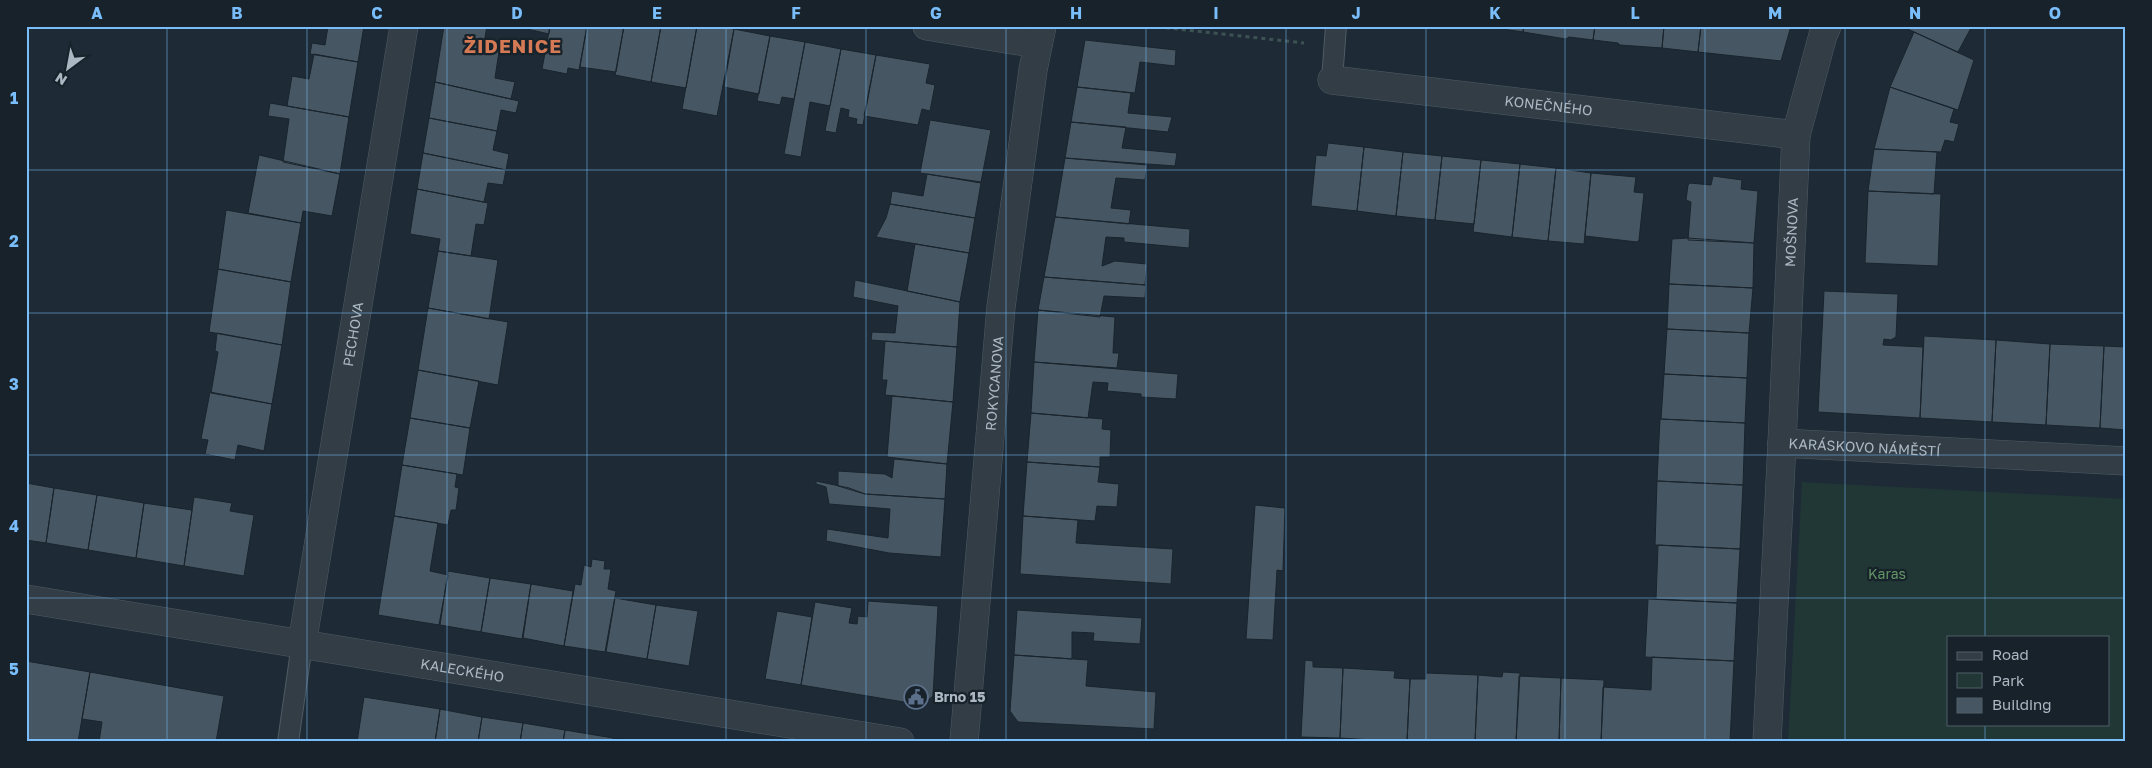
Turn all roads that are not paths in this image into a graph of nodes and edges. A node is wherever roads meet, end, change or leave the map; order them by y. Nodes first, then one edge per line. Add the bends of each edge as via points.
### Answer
1 (404, 26) edge
2 (927, 26) edge
3 (1336, 26) edge
4 (1827, 26) edge
5 (1040, 35) edge
6 (1332, 80) joint
7 (1796, 135) junction
8 (1782, 443) junction
9 (2126, 461) edge
10 (26, 599) edge
11 (302, 644) junction
12 (288, 742) edge
13 (900, 742) edge
14 (964, 742) edge
15 (1767, 742) edge

1 - 11 street, PECHOVA
2 - 5 street
3 - 6 lane, KONEČNÉHO
4 - 7 street, MOŠNOVA
5 - 14 street, ROKYCANOVA via 1001,307
6 - 7 street, KONEČNÉHO
7 - 8 street, MOŠNOVA
8 - 9 street, KARÁSKOVO NÁMĚSTÍ
8 - 15 street, KARÁSKOVO NÁMĚSTÍ
10 - 11 street, KALECKÉHO
11 - 12 lane
11 - 13 street, KALECKÉHO

